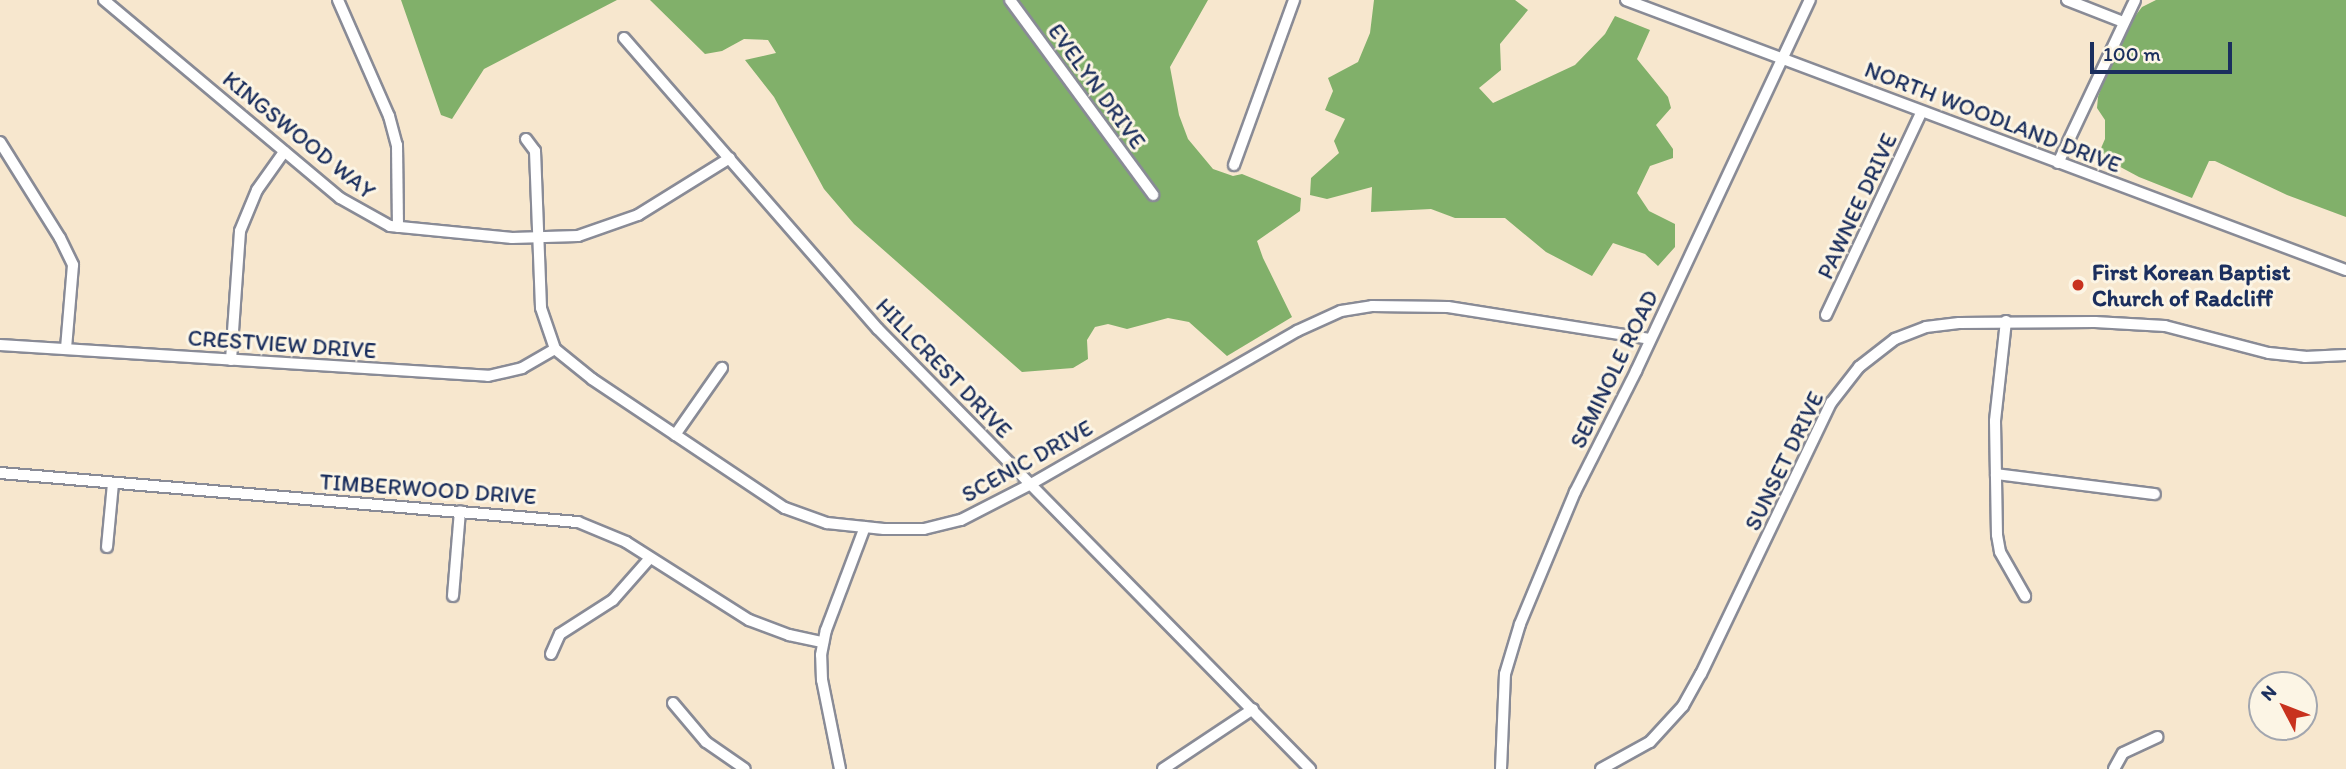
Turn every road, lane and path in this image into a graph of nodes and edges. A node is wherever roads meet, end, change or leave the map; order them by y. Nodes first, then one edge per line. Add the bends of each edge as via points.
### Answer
1 (104, 0) edge
2 (338, 0) edge
3 (1010, 0) edge
4 (1294, 0) edge
5 (1626, 0) edge
6 (1810, 0) edge
7 (2067, 0) edge
8 (2135, 0) edge
9 (2123, 22) junction
10 (624, 38) dead end
11 (1783, 57) junction
12 (1921, 113) junction
13 (527, 139) dead end
14 (0, 142) edge
15 (284, 152) junction
16 (730, 159) junction
17 (2057, 163) junction
18 (1234, 165) dead end
19 (1153, 195) dead end
20 (398, 227) junction
21 (537, 239) junction
22 (2346, 270) edge
23 (1826, 315) dead end
24 (2006, 321) junction
25 (1649, 339) junction
26 (0, 345) edge
27 (66, 349) junction
28 (555, 349) junction
29 (2346, 355) edge
30 (230, 360) junction
31 (722, 368) dead end
32 (675, 435) junction
33 (0, 473) edge
34 (1996, 474) junction
35 (113, 483) junction
36 (1031, 484) junction
37 (2155, 494) dead end
38 (460, 511) junction
39 (865, 527) junction
40 (107, 547) dead end
41 (650, 558) junction
42 (453, 596) dead end
43 (2025, 596) dead end
44 (823, 642) junction
45 (551, 654) dead end
46 (673, 703) dead end
47 (1254, 709) junction
48 (2158, 737) dead end
49 (1607, 768) edge
50 (745, 769) edge
51 (840, 769) edge
52 (1163, 769) edge
53 (1310, 769) edge
54 (1501, 769) edge
55 (2113, 769) edge

1 - 15 street, KINGSWOOD WAY
2 - 20 street via 394,134
3 - 19 street, EVELYN DRIVE
4 - 18 street
5 - 11 street, NORTH WOODLAND DRIVE
6 - 11 street, SEMINOLE ROAD
7 - 9 street
8 - 9 street
9 - 17 street
10 - 16 street, HILLCREST DRIVE
11 - 12 street, NORTH WOODLAND DRIVE
11 - 25 street, SEMINOLE ROAD
12 - 17 street, NORTH WOODLAND DRIVE
12 - 23 street, PAWNEE DRIVE
13 - 21 street via 535,151
14 - 27 street via 74,265
15 - 20 street, KINGSWOOD WAY via 353,207
15 - 30 street via 257,190 240,231
16 - 21 street, KINGSWOOD WAY via 650,209 609,227 578,236
16 - 36 street, HILLCREST DRIVE via 878,329
17 - 22 street, NORTH WOODLAND DRIVE
20 - 21 street, KINGSWOOD WAY
21 - 28 street via 543,320
24 - 29 street, SUNSET DRIVE via 2165,326 2269,354
24 - 34 street via 1995,421
24 - 49 street, SUNSET DRIVE via 1942,324 1910,332 1882,347 1853,374 1826,412 1683,706 1650,742
25 - 36 street, SCENIC DRIVE via 1448,307 1372,306 1341,311
25 - 54 street, SEMINOLE ROAD via 1575,492 1514,639 1505,674
26 - 27 street, CRESTVIEW DRIVE
27 - 30 street, CRESTVIEW DRIVE
28 - 30 street, CRESTVIEW DRIVE via 512,372 488,376
28 - 32 street, SCENIC DRIVE
31 - 32 street
32 - 39 street, SCENIC DRIVE via 799,514
33 - 35 street, TIMBERWOOD DRIVE
34 - 37 street
34 - 43 street via 1998,544
35 - 38 street, TIMBERWOOD DRIVE
35 - 40 street
36 - 39 street, SCENIC DRIVE via 949,524 923,529
36 - 47 street, HILLCREST DRIVE
38 - 41 street, TIMBERWOOD DRIVE via 578,522 611,534
38 - 42 street
39 - 44 street
41 - 44 street, TIMBERWOOD DRIVE via 749,620
41 - 45 street via 613,600 560,634
44 - 51 street via 822,680
46 - 50 street via 706,742
47 - 52 street
47 - 53 street, HILLCREST DRIVE
48 - 55 street via 2123,753

